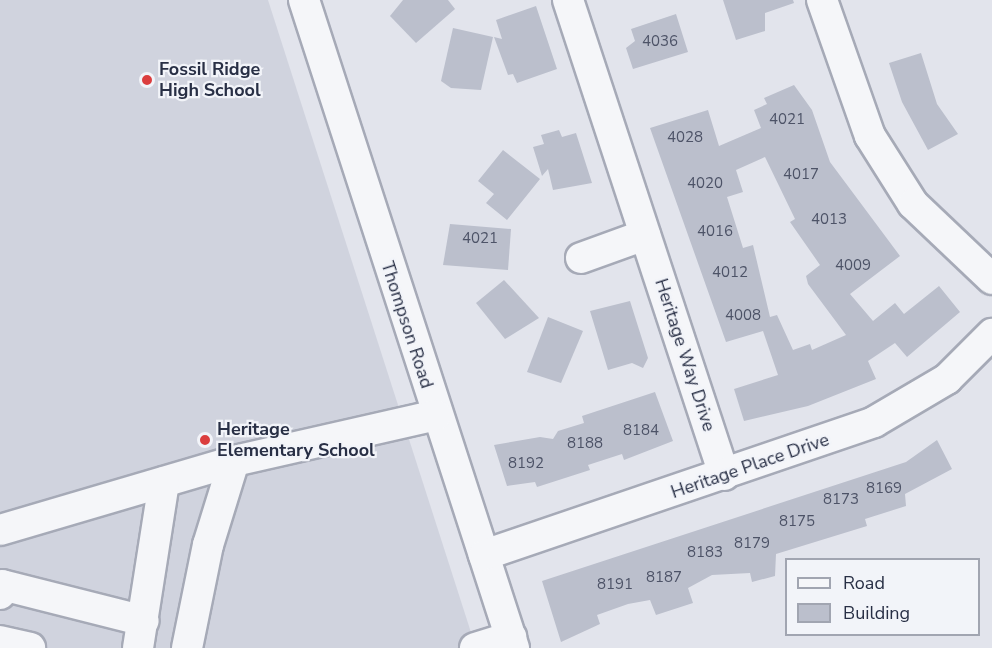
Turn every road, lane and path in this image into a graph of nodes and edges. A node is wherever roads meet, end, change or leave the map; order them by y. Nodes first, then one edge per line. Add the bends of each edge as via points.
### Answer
1 (304, 0) edge
2 (568, 0) edge
3 (822, 0) edge
4 (645, 235) junction
5 (581, 258) dead end
6 (992, 279) edge
7 (992, 334) edge
8 (436, 414) junction
9 (234, 461) junction
10 (724, 475) junction
11 (164, 482) junction
12 (0, 530) edge
13 (484, 555) junction
14 (0, 594) edge
15 (141, 634) edge
16 (0, 641) edge
17 (513, 642) edge
18 (30, 648) edge
19 (187, 648) edge
20 (475, 648) edge

1 - 8 street, Thompson Road
2 - 4 street, Heritage Way Drive
3 - 6 street via 870,136 913,204
4 - 5 street
4 - 10 street, Heritage Way Drive
7 - 10 street, Heritage Place Drive via 947,379 874,422
8 - 9 street
8 - 13 street, Thompson Road
9 - 11 street
9 - 19 street via 208,545
10 - 13 street, Heritage Place Drive
11 - 12 street
11 - 15 street
13 - 17 street, Thompson Road
14 - 15 street via 2,585
16 - 18 street
17 - 20 street

